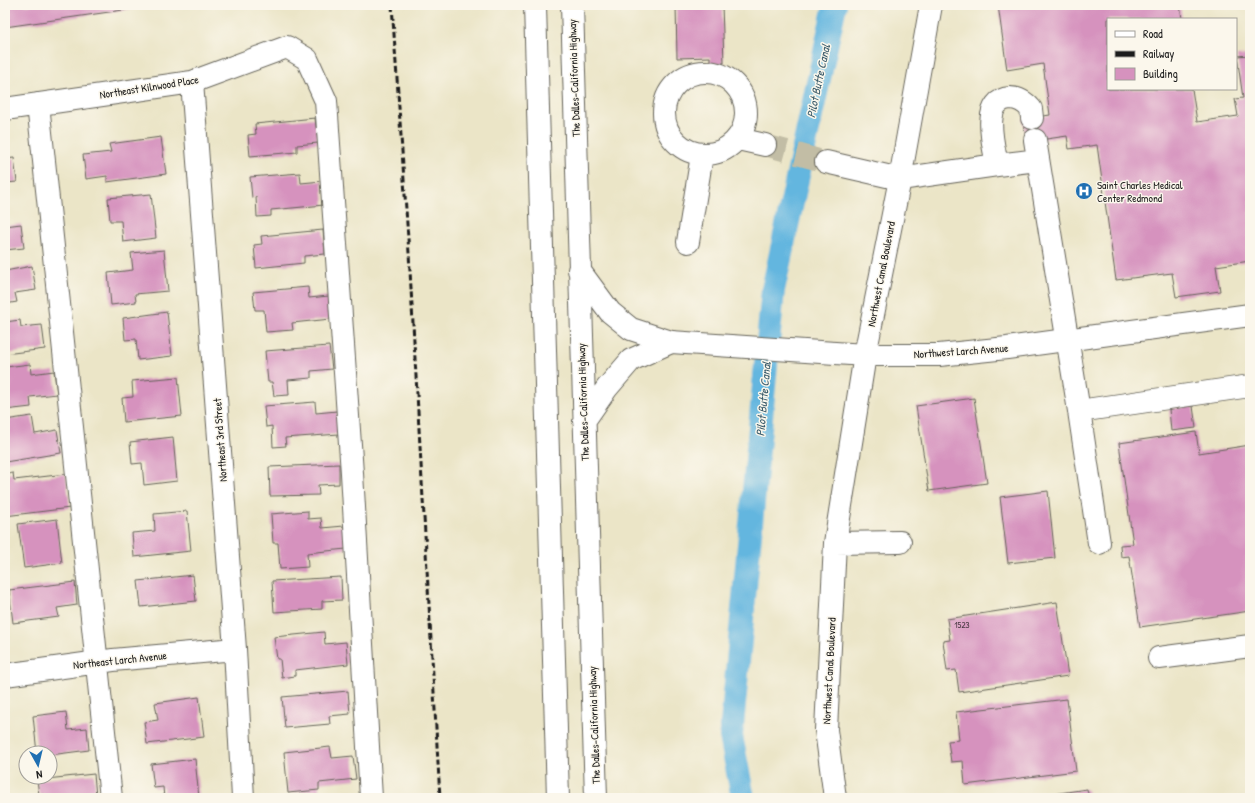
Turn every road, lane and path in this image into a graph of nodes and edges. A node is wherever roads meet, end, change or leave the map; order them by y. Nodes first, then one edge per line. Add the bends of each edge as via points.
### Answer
1 (535, 5) edge
2 (572, 5) edge
3 (931, 5) edge
4 (192, 82) junction
5 (38, 104) junction
6 (5, 109) edge
7 (1032, 118) dead end
8 (738, 138) junction
9 (765, 145) tunnel mouth
10 (702, 155) junction
11 (826, 162) tunnel mouth
12 (997, 165) junction
13 (900, 179) junction
14 (688, 242) dead end
15 (579, 270) junction
16 (1250, 315) edge
17 (1068, 339) junction
18 (671, 342) junction
19 (865, 356) junction
20 (1250, 386) edge
21 (1079, 411) junction
22 (584, 421) junction
23 (900, 542) dead end
24 (835, 543) junction
25 (1099, 543) dead end
26 (1250, 646) edge
27 (235, 649) junction
28 (1159, 658) dead end
29 (96, 662) junction
30 (5, 675) edge
31 (111, 798) edge
32 (243, 798) edge
33 (371, 798) edge
34 (558, 798) edge
35 (596, 798) edge
36 (835, 798) edge

1 - 34 main road
2 - 15 main road, The Dalles-California Highway
3 - 13 main road, Northwest Canal Boulevard
4 - 5 main road, Northeast Kilnwood Place
4 - 27 main road, Northeast 3rd Street
4 - 33 main road, Northeast Kilnwood Place via 288,47 306,58 326,101
5 - 6 main road, Northeast Kilnwood Place
5 - 29 main road
7 - 12 main road via 1031,109 1021,100 1007,98 996,105 991,118
8 - 9 main road
8 - 10 main road via 729,148 716,154
8 - 10 main road via 745,126 747,113 745,99 738,87 728,78 715,73 701,72 688,76 676,83 668,94 664,107 664,121 669,134 677,144 689,152
10 - 14 main road
11 - 13 main road
12 - 13 main road
12 - 17 main road via 1037,150
13 - 19 main road, Northwest Canal Boulevard
15 - 18 main road via 610,312 631,329
15 - 22 main road, The Dalles-California Highway
16 - 17 main road, Northwest Larch Avenue
17 - 19 main road, Northwest Larch Avenue via 939,355
17 - 21 main road
18 - 19 main road, Northwest Larch Avenue
18 - 22 main road via 631,360
19 - 24 main road, Northwest Canal Boulevard
20 - 21 main road
21 - 25 main road
22 - 35 main road, The Dalles-California Highway
23 - 24 main road
24 - 36 main road, Northwest Canal Boulevard via 826,730
26 - 28 main road
27 - 29 main road, Northeast Larch Avenue
27 - 32 main road, Northeast 3rd Street
29 - 30 main road, Northeast Larch Avenue
29 - 31 main road

